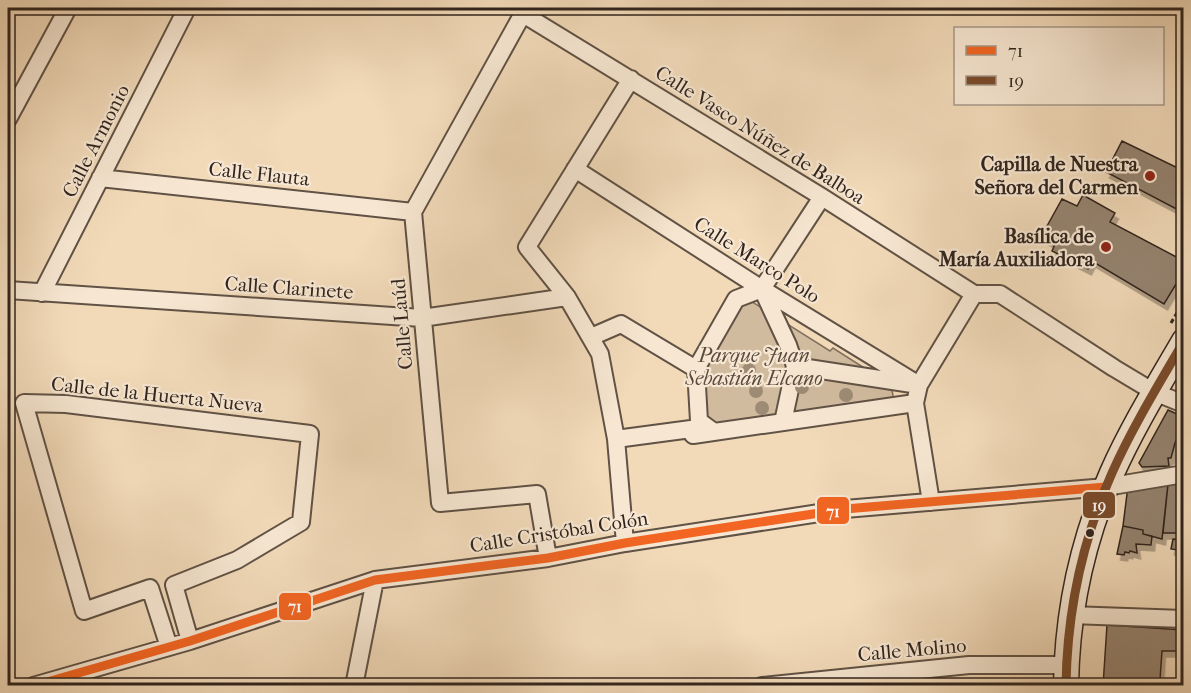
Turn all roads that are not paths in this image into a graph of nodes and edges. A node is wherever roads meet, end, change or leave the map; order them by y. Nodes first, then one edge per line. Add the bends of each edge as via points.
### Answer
1 (68, 8) edge
2 (187, 8) edge
3 (525, 11) edge
4 (631, 79) junction
5 (8, 118) edge
6 (574, 169) junction
7 (100, 178) junction
8 (822, 197) junction
9 (414, 212) junction
10 (762, 289) junction
11 (8, 290) edge
12 (42, 293) junction
13 (974, 294) junction
14 (567, 297) junction
15 (422, 318) junction
16 (591, 337) junction
17 (1184, 341) edge
18 (795, 366) junction
19 (696, 369) junction
20 (919, 385) junction
21 (1154, 392) junction
22 (915, 403) junction
23 (1184, 404) edge
24 (783, 422) junction
25 (714, 432) junction
26 (616, 439) junction
27 (1184, 474) edge
28 (1111, 486) junction
29 (1063, 489) junction
30 (931, 502) junction
31 (1095, 515) junction
32 (625, 543) junction
33 (548, 558) junction
34 (375, 580) junction
35 (1070, 615) junction
36 (1184, 619) edge
37 (190, 641) junction
38 (169, 647) junction
39 (1066, 675) edge
40 (33, 686) edge
41 (354, 686) edge
42 (762, 686) edge

1 - 5 street
2 - 7 street, Calle Armonio
3 - 4 street, Calle Vasco Núñez de Balboa
3 - 9 street
4 - 6 street
4 - 8 street, Calle Vasco Núñez de Balboa
6 - 10 street, Calle Marco Polo
6 - 14 street via 526,247
7 - 9 street, Calle Flauta
7 - 12 street, Calle Armonio
8 - 10 street
8 - 13 street, Calle Vasco Núñez de Balboa
9 - 15 street, Calle Laúd
10 - 18 street
10 - 19 street via 736,299
10 - 20 street, Calle Marco Polo
11 - 12 street, Calle Clarinete
12 - 15 street, Calle Clarinete
13 - 20 street
13 - 21 street via 1000,294
14 - 15 street, Calle Clarinete
14 - 16 street
15 - 33 street, Calle Laúd via 440,503 537,494
16 - 19 street via 621,324
16 - 26 street via 600,354
17 - 21 street
18 - 20 street
18 - 24 street
19 - 25 street via 699,421
20 - 22 street
21 - 23 street
21 - 28 street via 1118,460
22 - 24 street
22 - 30 street
24 - 25 street
25 - 26 street via 693,435 691,429
26 - 32 street
27 - 28 street, Calle Cristóbal Colón
28 - 29 street, Calle Cristóbal Colón
28 - 31 street
29 - 30 street, Calle Cristóbal Colón
29 - 31 street via 1082,498
30 - 32 street, Calle Cristóbal Colón via 844,509
31 - 35 street
32 - 33 street, Calle Cristóbal Colón
33 - 34 street, Calle Cristóbal Colón
34 - 37 street, Calle Cristóbal Colón
34 - 41 street
35 - 36 street
35 - 39 street
37 - 38 street, Calle Cristóbal Colón
37 - 38 street, Calle de la Huerta Nueva via 174,585 237,560 301,522 310,434 66,404 24,403 84,611 150,588
38 - 40 street, Calle Cristóbal Colón
39 - 42 street, Calle Molino via 969,665

